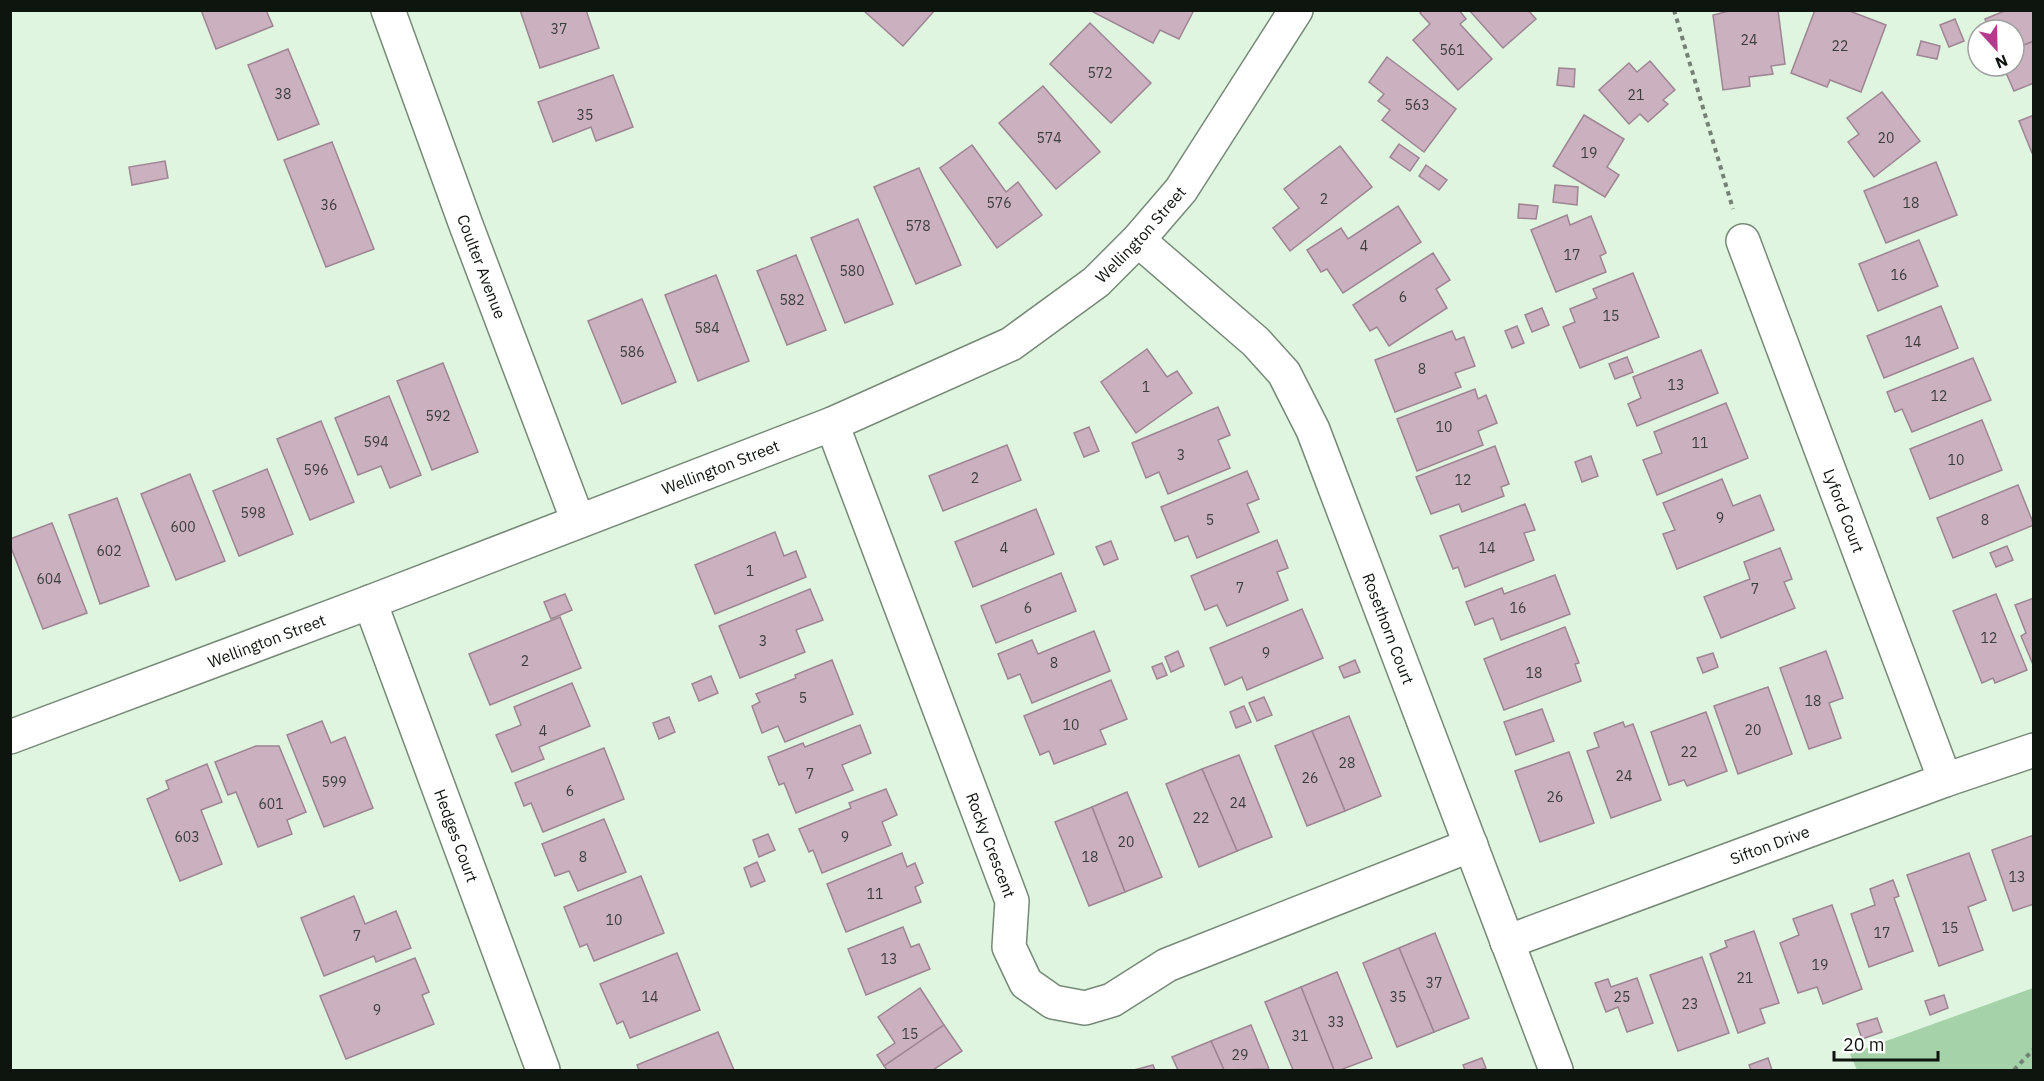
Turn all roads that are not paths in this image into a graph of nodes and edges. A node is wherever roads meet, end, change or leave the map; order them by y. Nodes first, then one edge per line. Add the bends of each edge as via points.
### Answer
1 (388, 10) edge
2 (1296, 10) edge
3 (1138, 240) junction
4 (1743, 241) road end
5 (832, 424) junction
6 (578, 521) junction
7 (370, 602) junction
8 (10, 738) edge
9 (2034, 750) edge
10 (1945, 780) junction
11 (1471, 845) junction
12 (1507, 942) junction
13 (543, 1071) edge
14 (1556, 1071) edge

1 - 6 street, Coulter Avenue
2 - 3 street, Wellington Street via 1181,190
3 - 5 street, Wellington Street via 1096,282 1011,344
3 - 11 street, Rosethorn Court via 1257,342 1284,373 1313,430
4 - 10 street, Lyford Court
5 - 6 street, Wellington Street
5 - 11 street, Rocky Crescent via 1012,901 1009,947 1026,982 1053,1002 1085,1008 1112,1000 1167,965
6 - 7 street, Wellington Street
7 - 8 street, Wellington Street
7 - 13 street, Hedges Court
9 - 10 street, Sifton Drive
10 - 12 street, Sifton Drive
11 - 12 street, Rosethorn Court
12 - 14 street, Rosethorn Court

